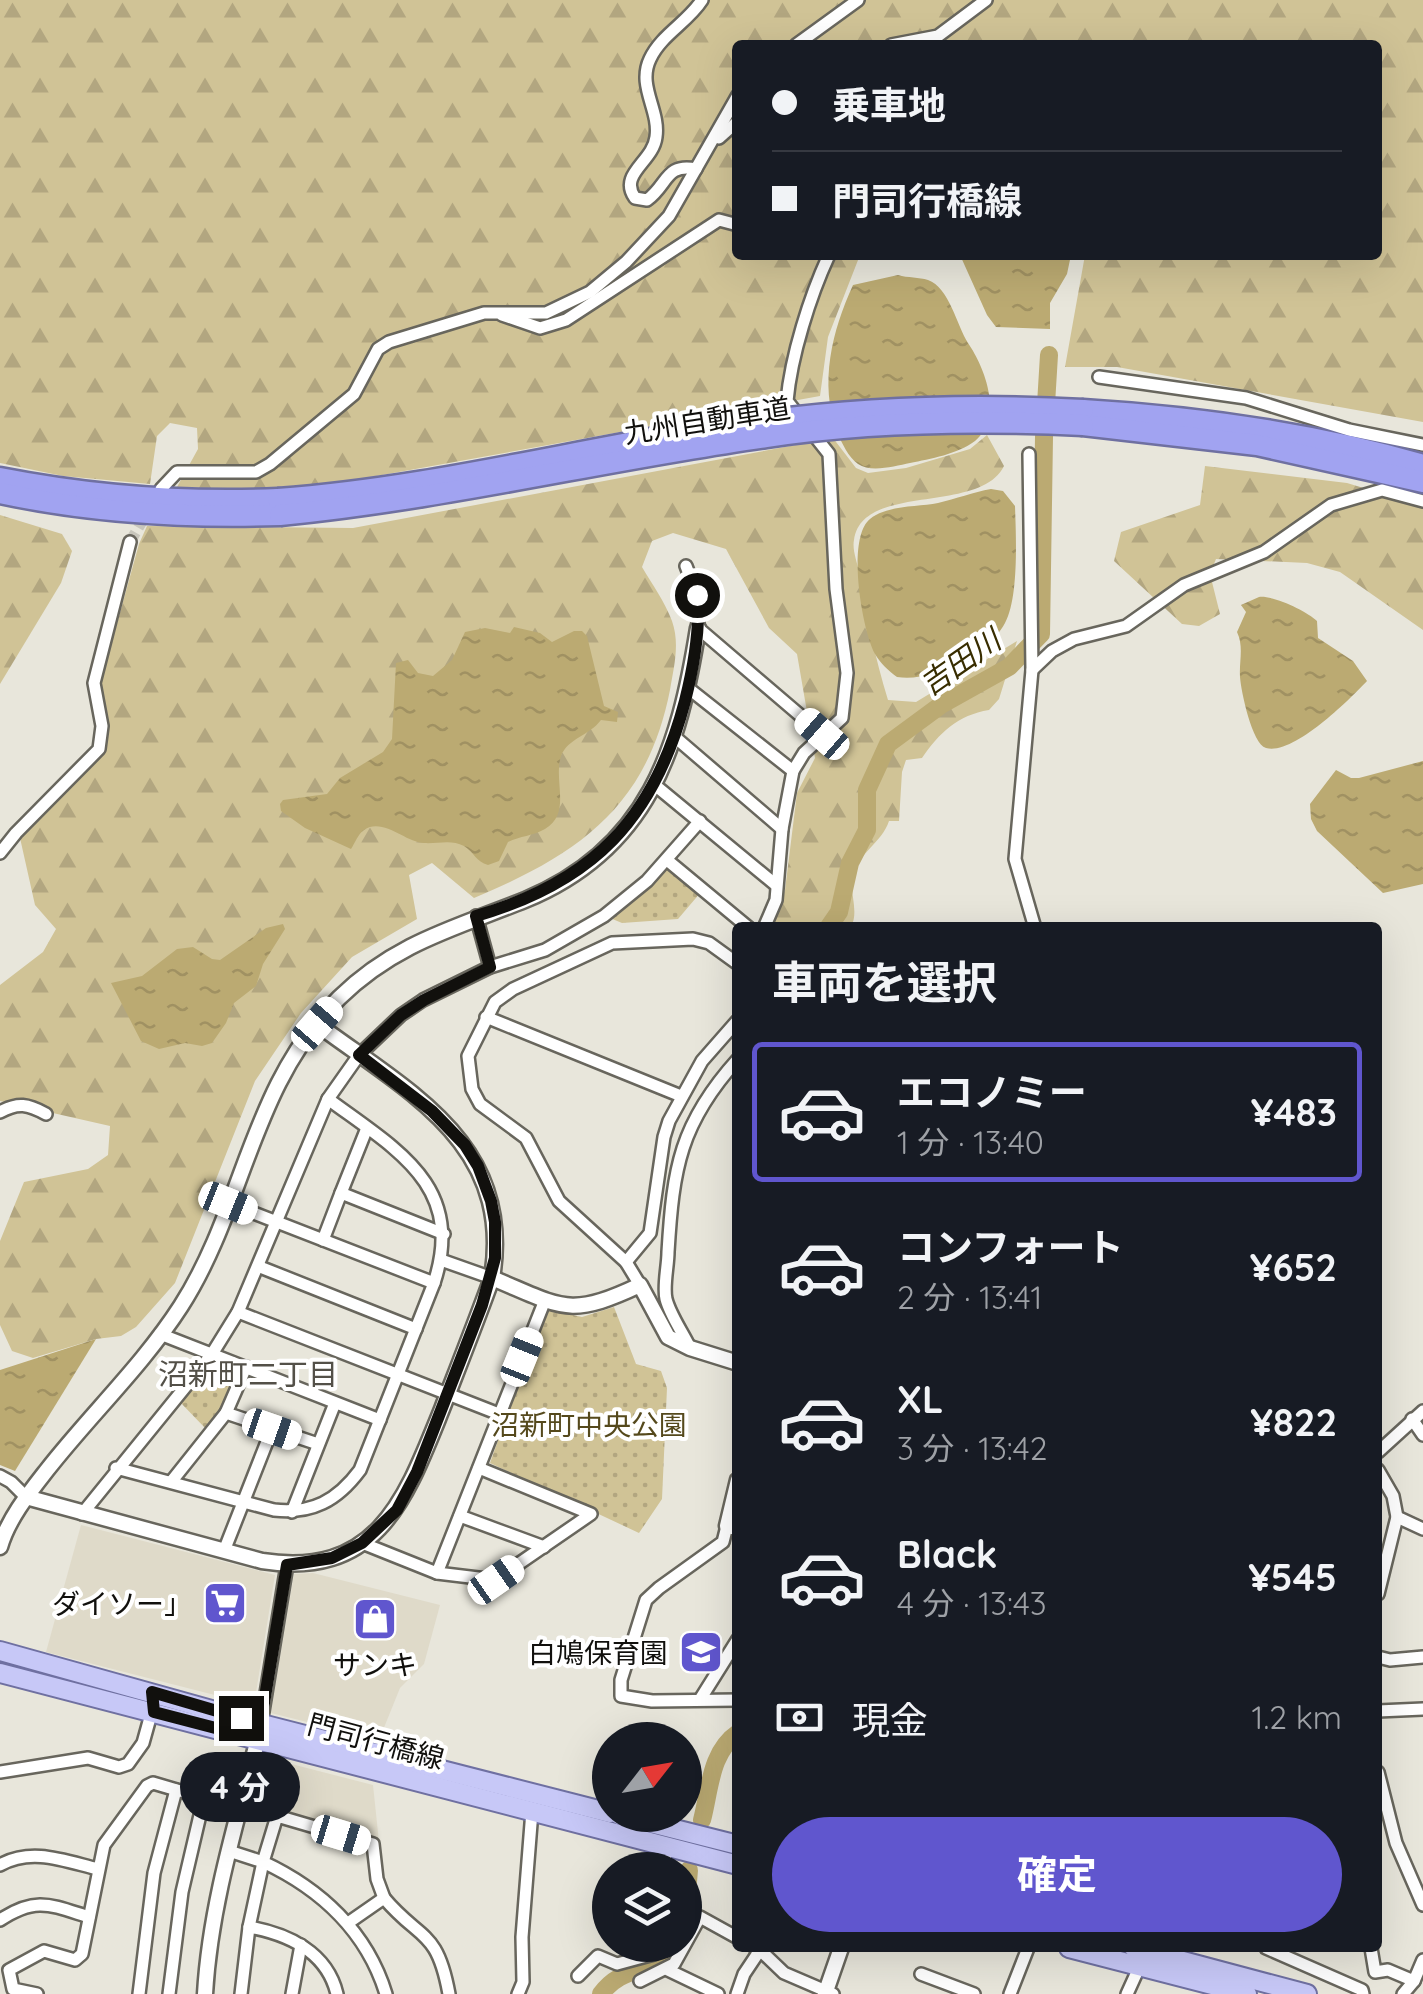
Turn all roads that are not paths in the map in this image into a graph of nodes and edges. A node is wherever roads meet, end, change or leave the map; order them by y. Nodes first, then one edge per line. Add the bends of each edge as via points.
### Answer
1 (702, 0) edge
2 (858, 0) edge
3 (986, 0) edge
4 (803, 40) edge
5 (918, 40) edge
6 (732, 106) edge
7 (732, 126) edge
8 (712, 144) junction
9 (696, 169) junction
10 (732, 224) edge
11 (827, 260) edge
12 (499, 312) junction
13 (1099, 377) dead end
14 (1083, 417) junction
15 (1423, 445) edge
16 (1029, 454) dead end
17 (1423, 465) edge
18 (0, 478) edge
19 (1423, 482) edge
20 (161, 489) dead end
21 (0, 493) edge
22 (1423, 500) edge
23 (279, 507) junction
24 (130, 542) tunnel mouth
25 (686, 566) dead end
26 (698, 628) junction
27 (1032, 670) junction
28 (688, 688) junction
29 (822, 734) junction
30 (676, 738) junction
31 (793, 771) junction
32 (656, 786) junction
33 (700, 821) junction
34 (782, 828) junction
35 (0, 854) edge
36 (667, 860) junction
37 (776, 886) junction
38 (476, 916) junction
39 (742, 922) edge
40 (768, 922) edge
41 (1033, 922) edge
42 (732, 959) edge
43 (490, 967) junction
44 (486, 1016) junction
45 (317, 1024) junction
46 (732, 1027) edge
47 (359, 1055) junction
48 (732, 1066) edge
49 (681, 1096) junction
50 (328, 1099) junction
51 (0, 1112) edge
52 (46, 1114) dead end
53 (367, 1128) junction
54 (342, 1193) junction
55 (228, 1203) junction
56 (278, 1223) junction
57 (444, 1234) junction
58 (323, 1240) junction
59 (441, 1260) junction
60 (626, 1262) junction
61 (260, 1267) junction
62 (492, 1278) junction
63 (434, 1284) junction
64 (640, 1285) junction
65 (545, 1300) junction
66 (238, 1312) junction
67 (416, 1329) junction
68 (160, 1334) junction
69 (690, 1348) junction
70 (212, 1354) junction
71 (732, 1361) edge
72 (246, 1367) junction
73 (398, 1374) junction
74 (448, 1394) junction
75 (335, 1402) junction
76 (1423, 1411) edge
77 (226, 1413) junction
78 (499, 1414) junction
79 (380, 1420) junction
80 (1412, 1420) junction
81 (272, 1429) junction
82 (1423, 1434) edge
83 (318, 1444) junction
84 (1382, 1448) edge
85 (116, 1468) junction
86 (480, 1468) junction
87 (0, 1476) edge
88 (1382, 1477) edge
89 (171, 1482) junction
90 (26, 1498) junction
91 (244, 1502) junction
92 (292, 1512) junction
93 (82, 1514) junction
94 (460, 1516) junction
95 (1397, 1516) junction
96 (732, 1527) edge
97 (1423, 1529) edge
98 (362, 1543) junction
99 (544, 1547) junction
100 (0, 1548) edge
101 (224, 1551) junction
102 (1382, 1561) edge
103 (287, 1565) junction
104 (436, 1573) junction
105 (732, 1648) edge
106 (0, 1652) edge
107 (1382, 1657) edge
108 (1423, 1657) edge
109 (0, 1673) edge
110 (152, 1692) junction
111 (701, 1698) junction
112 (732, 1700) edge
113 (1423, 1708) edge
114 (1382, 1711) edge
115 (154, 1712) junction
116 (260, 1732) junction
117 (0, 1772) edge
118 (1382, 1788) edge
119 (176, 1790) junction
120 (592, 1809) edge
121 (532, 1811) junction
122 (686, 1832) edge
123 (732, 1843) edge
124 (664, 1846) junction
125 (229, 1851) junction
126 (665, 1852) edge
127 (263, 1862) junction
128 (732, 1863) edge
129 (0, 1865) edge
130 (98, 1869) junction
131 (384, 1898) junction
132 (1423, 1906) edge
133 (89, 1917) junction
134 (0, 1920) edge
135 (348, 1923) junction
136 (250, 1927) junction
137 (732, 1935) edge
138 (301, 1945) junction
139 (755, 1952) edge
140 (760, 1952) edge
141 (840, 1952) edge
142 (1026, 1952) edge
143 (1275, 1952) edge
144 (1371, 1952) edge
145 (1142, 1953) edge
146 (1423, 1960) edge
147 (592, 1962) edge
148 (668, 1970) junction
149 (921, 1974) dead end
150 (578, 1976) dead end
151 (640, 1980) dead end
152 (1414, 1981) junction
153 (828, 1993) edge
154 (1298, 1993) edge
155 (37, 1994) edge
156 (139, 1994) edge
157 (169, 1994) edge
158 (205, 1994) edge
159 (242, 1994) edge
160 (292, 1994) edge
161 (337, 1994) edge
162 (386, 1994) edge
163 (449, 1994) edge
164 (518, 1994) edge
165 (718, 1994) edge
166 (737, 1994) edge
167 (974, 1994) edge
168 (1010, 1994) edge
169 (1127, 1994) edge
170 (1247, 1994) edge
171 (1363, 1994) edge
172 (1403, 1994) edge

1 - 9 street via 648,64 656,141 630,178 630,191 647,200 673,170
2 - 4 street
3 - 5 street via 938,36
6 - 8 street
7 - 8 street
8 - 9 street
9 - 12 street via 668,216 590,292 546,313
10 - 12 street via 718,220 566,320 540,328
11 - 29 street via 788,401 829,454 847,673 842,718
12 - 20 street via 388,342 354,394 256,472 177,472
13 - 15 street via 1246,398
14 - 17 highway, 九州自動車道 via 1148,414
14 - 19 highway, 九州自動車道
14 - 23 highway, 九州自動車道, bridge via 840,428 392,504
16 - 27 street
18 - 23 highway, 九州自動車道 via 115,496
21 - 23 highway, 九州自動車道 via 148,514
22 - 27 street via 1382,490 1331,505 1264,552 1184,585 1126,626 1074,638
24 - 35 street via 94,684 99,749
25 - 26 street via 697,595
26 - 28 street
26 - 29 street
27 - 41 street via 1015,859
28 - 30 street
28 - 31 street
29 - 31 street
30 - 32 street
30 - 34 street
31 - 34 street
32 - 33 street
32 - 38 street via 581,868 527,899
33 - 36 street
33 - 37 street
34 - 37 street
36 - 39 street
36 - 43 street via 604,916 545,950
37 - 40 street
38 - 43 street
38 - 45 street via 385,961
42 - 44 street via 693,938 612,943 512,989
43 - 47 street via 401,1015
44 - 49 street
44 - 60 street via 468,1056 480,1104 526,1138 560,1201
45 - 47 street
45 - 55 street via 270,1097
46 - 49 street
47 - 50 street
47 - 62 street via 450,1127 478,1166 495,1222
48 - 69 street via 695,1114 671,1200 666,1298
49 - 60 street via 664,1137 650,1233
50 - 53 street
50 - 56 street
51 - 52 street via 29,1104
53 - 54 street
53 - 57 street via 424,1179
54 - 57 street
54 - 58 street
55 - 56 street
55 - 68 street via 182,1304
56 - 58 street
56 - 61 street
57 - 59 street
58 - 63 street
59 - 62 street
59 - 63 street
60 - 64 street
61 - 66 street
61 - 67 street
62 - 65 street
62 - 74 street
63 - 67 street
64 - 65 street via 590,1306
64 - 69 street via 668,1337
65 - 78 street
66 - 70 street
66 - 73 street
67 - 73 street
68 - 70 street
68 - 90 street
69 - 71 street
70 - 72 street
70 - 85 street
72 - 75 street
72 - 77 street
73 - 74 street
73 - 79 street
74 - 78 street
74 - 98 street via 409,1491
75 - 79 street
75 - 83 street
76 - 80 street
77 - 81 street
77 - 89 street
78 - 86 street
79 - 92 street via 345,1490 321,1506
80 - 82 street
80 - 84 street
81 - 83 street
81 - 91 street
83 - 92 street
85 - 89 street
85 - 93 street
86 - 94 street
86 - 99 street via 591,1514
87 - 90 street
88 - 95 street
89 - 91 street
90 - 93 street
90 - 100 street
91 - 92 street
91 - 101 street
93 - 101 street
94 - 99 street
94 - 104 street
95 - 97 street
95 - 102 street
96 - 111 street via 723,1542 646,1600 621,1680 621,1696
98 - 103 street via 332,1558
98 - 104 street
99 - 104 street via 496,1580
101 - 103 street
103 - 116 street
105 - 111 street
106 - 110 main road, 門司行橋線
107 - 108 street
109 - 115 main road, 門司行橋線
110 - 115 street
110 - 116 main road, 門司行橋線
111 - 112 street
113 - 114 street
115 - 116 main road, 門司行橋線
115 - 117 street via 128,1764 88,1758
116 - 120 main road, 門司行橋線
116 - 121 main road, 門司行橋線
116 - 125 street
118 - 132 street
119 - 130 street via 147,1786 104,1845
119 - 156 street via 154,1873
119 - 157 street via 204,1798
121 - 124 main road, 門司行橋線
121 - 164 street via 524,1982
122 - 123 main road
124 - 126 street
124 - 128 main road, 門司行橋線
125 - 127 street
125 - 158 street
127 - 131 street via 277,1816 354,1838 373,1844
127 - 135 street via 316,1892
127 - 136 street
129 - 130 street via 39,1854
130 - 133 street
131 - 135 street
131 - 163 street via 434,1945
133 - 134 street via 34,1903
133 - 155 street via 75,1960 44,1950 8,1970 14,1989
135 - 162 street
136 - 138 street via 280,1932
136 - 159 street
137 - 148 street via 700,1917
138 - 160 street
138 - 161 street via 322,1961
139 - 166 street
140 - 153 street via 784,1973
141 - 153 street
142 - 168 street
143 - 171 street
144 - 152 street via 1376,1972
145 - 154 main road
145 - 169 street
145 - 170 main road
146 - 152 street
147 - 150 street
148 - 151 street
148 - 165 street
149 - 167 street
152 - 172 street

